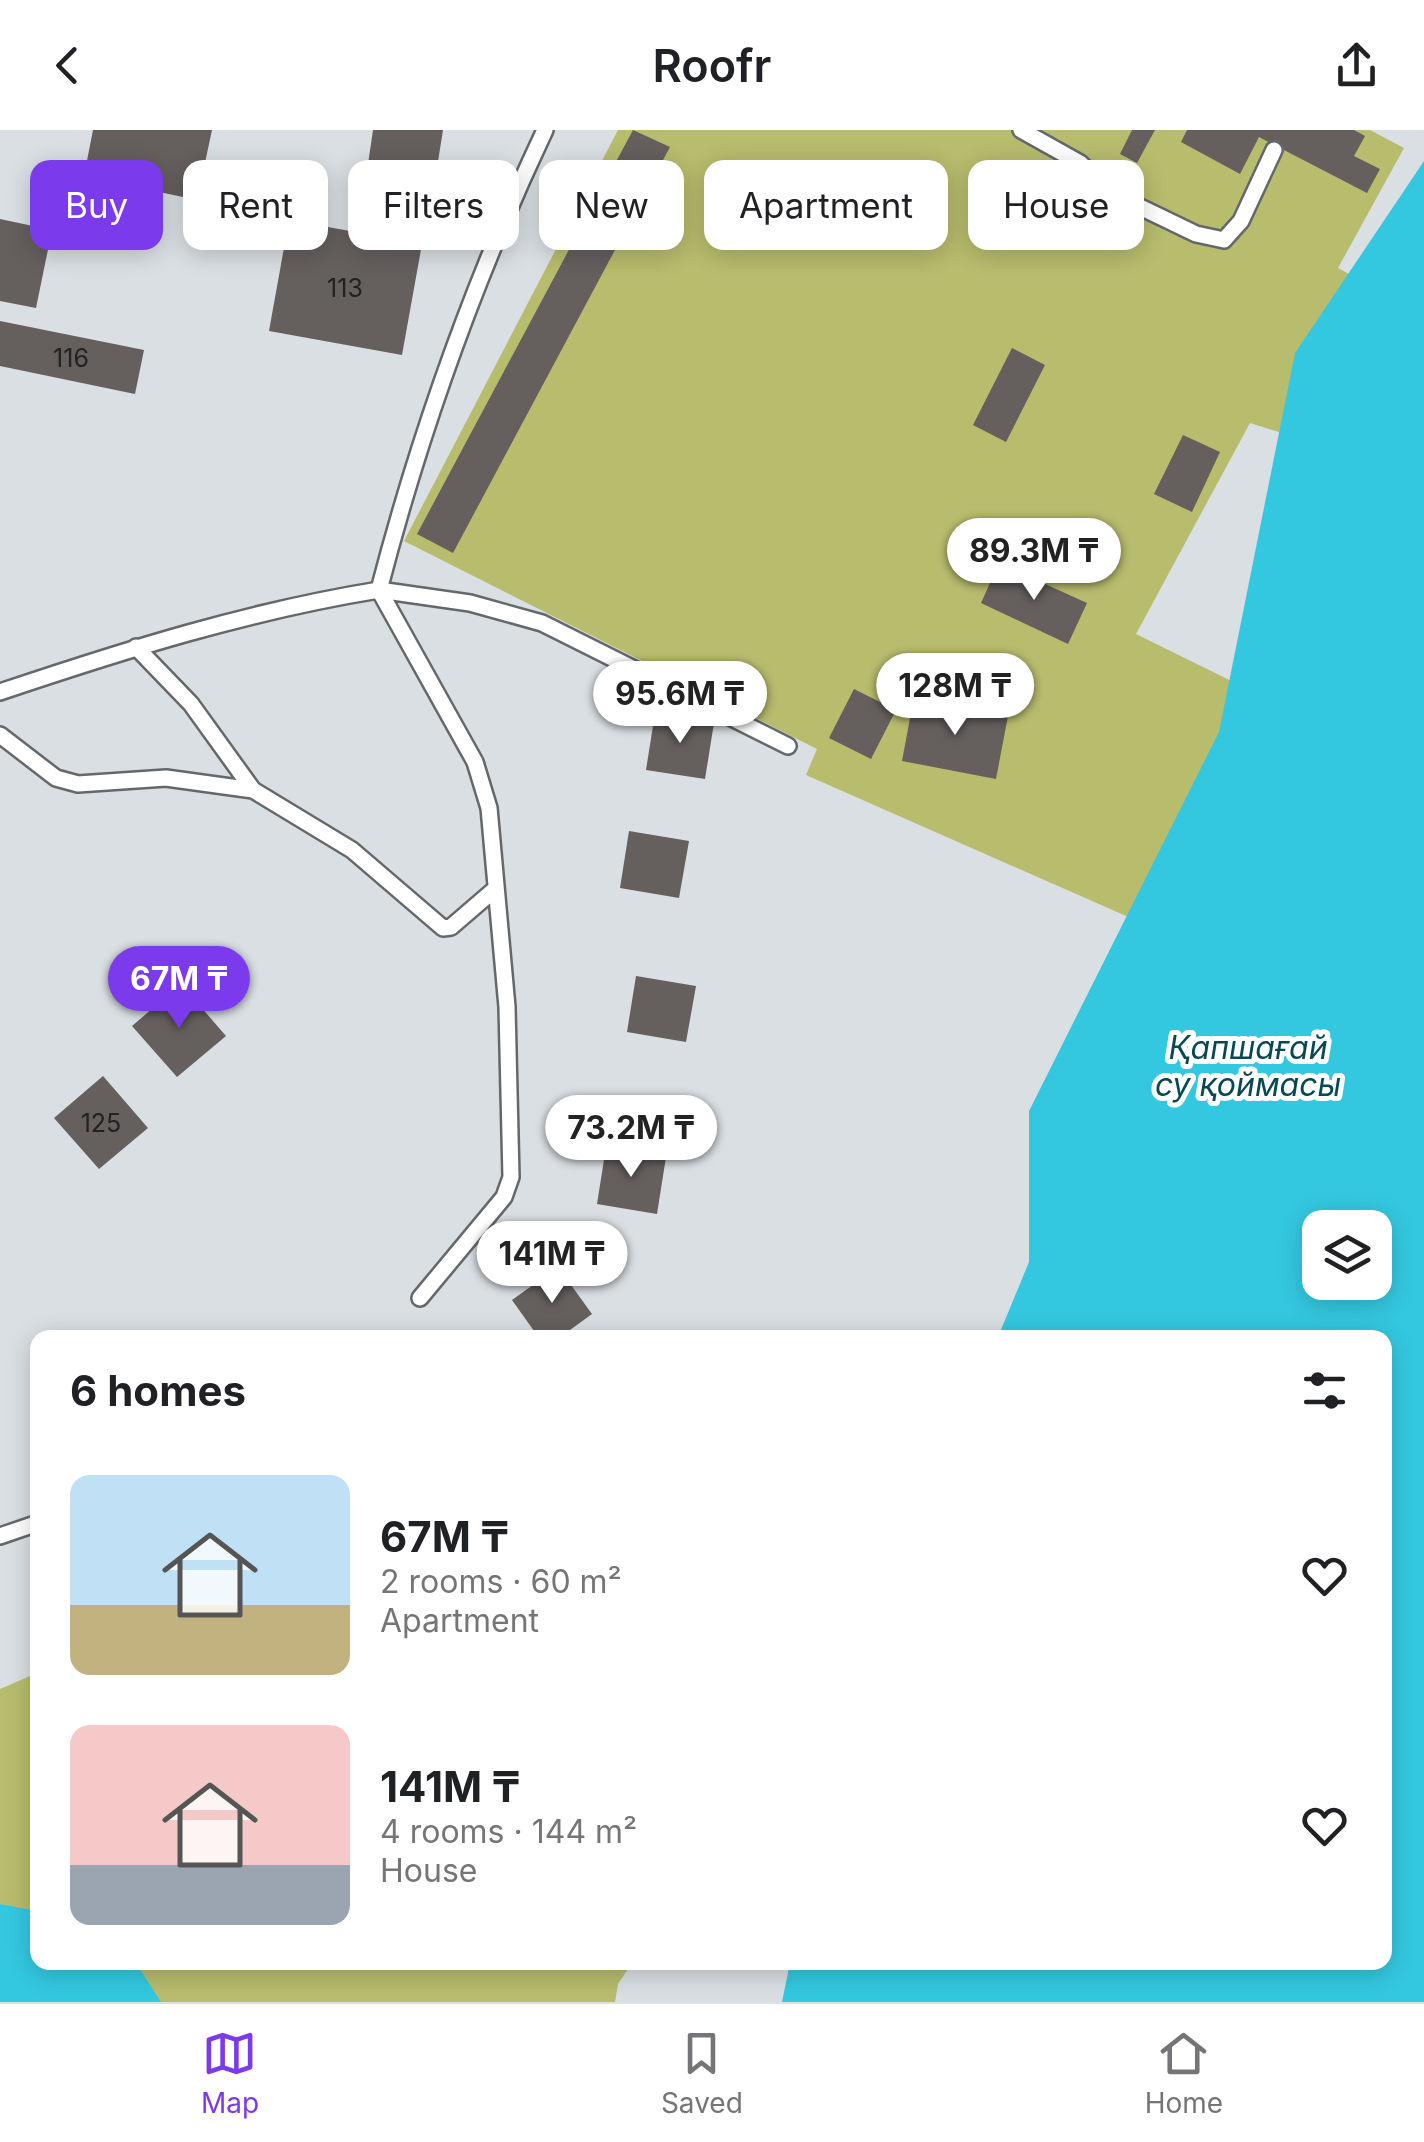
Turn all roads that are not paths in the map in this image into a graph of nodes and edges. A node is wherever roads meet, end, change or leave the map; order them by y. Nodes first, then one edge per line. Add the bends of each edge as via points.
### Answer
1 (545, 130) edge
2 (1022, 130) edge
3 (1274, 150) dead end
4 (379, 590) junction
5 (136, 647) junction
6 (0, 692) edge
7 (0, 735) edge
8 (788, 746) dead end
9 (252, 790) junction
10 (494, 890) junction
11 (420, 1298) dead end
12 (30, 1526) edge
13 (0, 1536) edge

1 - 4 lane via 430,412
2 - 3 lane via 1080,162 1111,192 1196,234 1224,240 1241,221
4 - 5 lane via 299,603
4 - 8 lane via 470,602 542,623
4 - 10 lane via 475,762 488,808
5 - 6 lane
5 - 9 lane via 191,704
7 - 9 lane via 56,778 78,784 166,778
9 - 10 lane via 352,850 443,928
10 - 11 lane via 507,1007 511,1177 504,1197
12 - 13 lane

